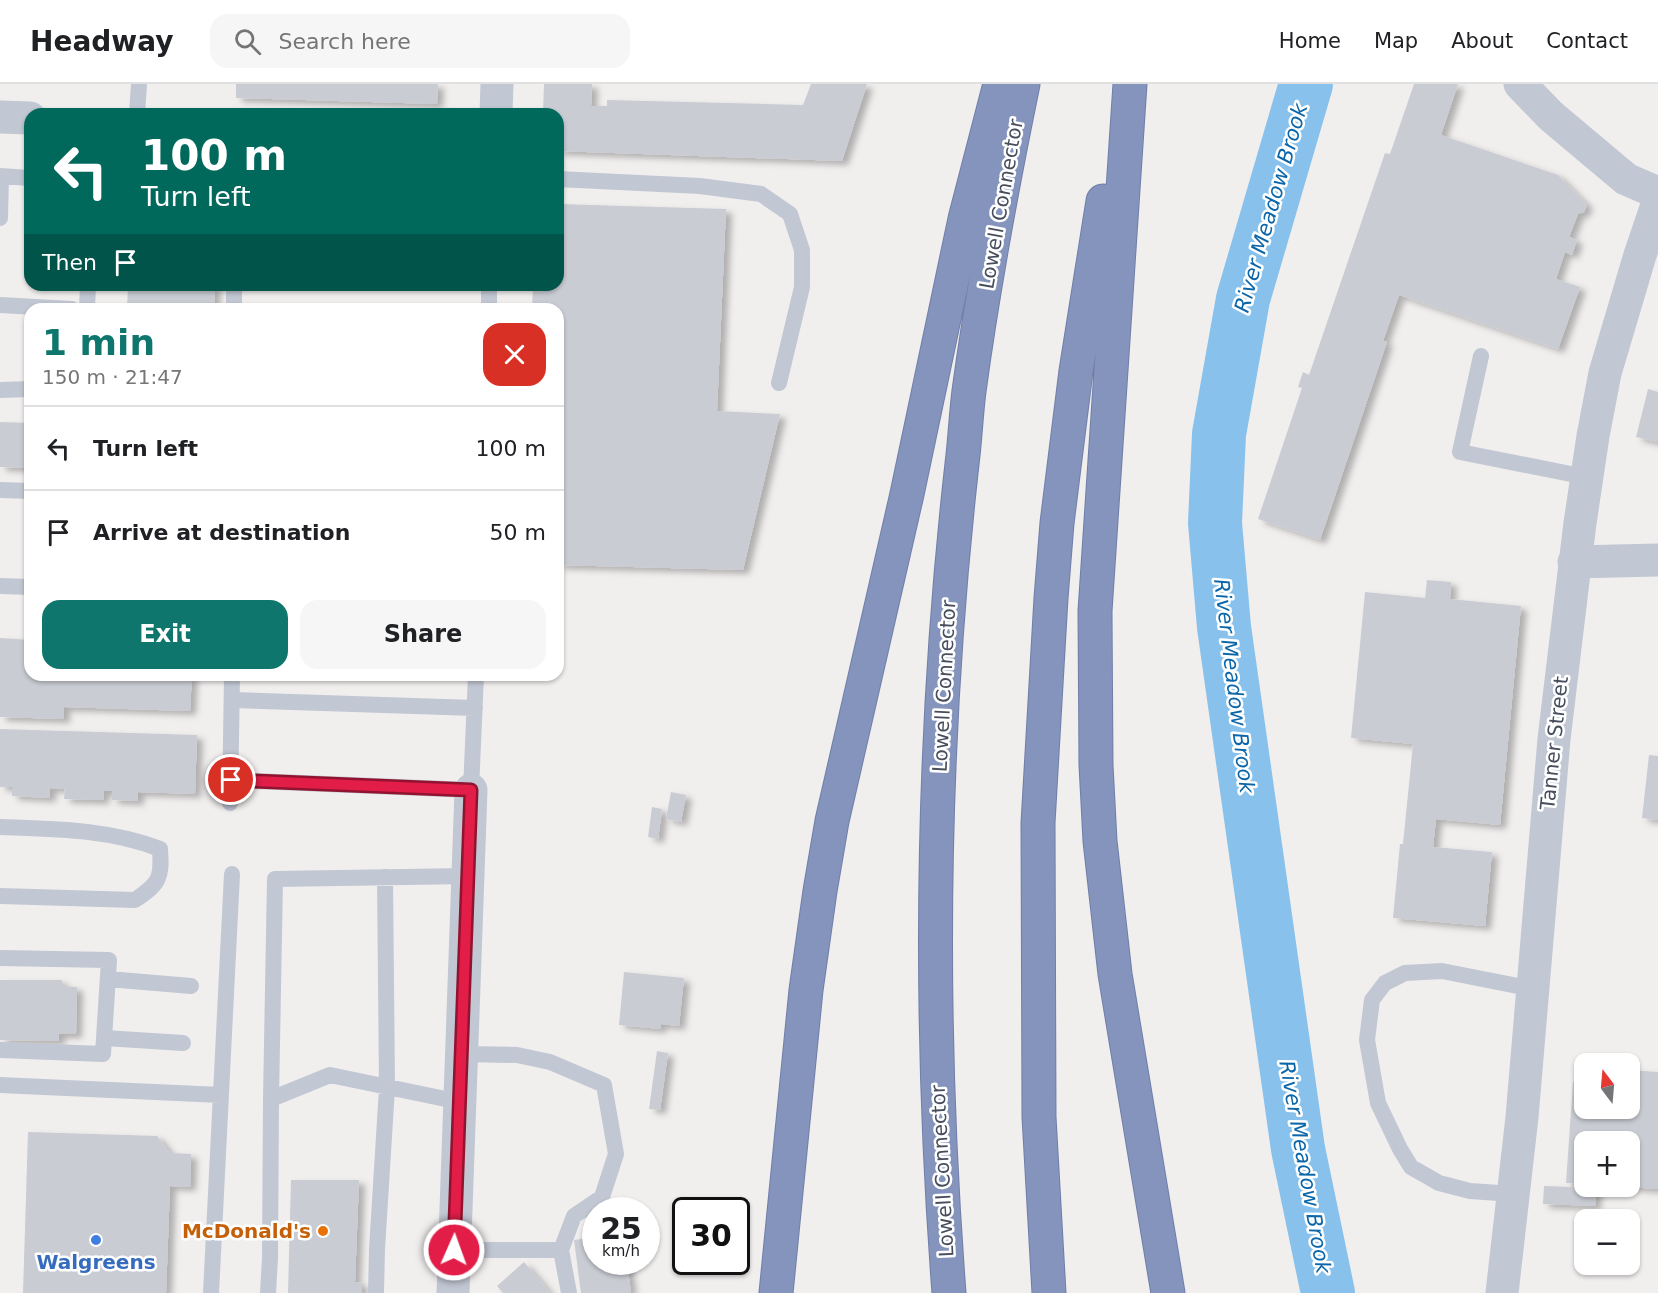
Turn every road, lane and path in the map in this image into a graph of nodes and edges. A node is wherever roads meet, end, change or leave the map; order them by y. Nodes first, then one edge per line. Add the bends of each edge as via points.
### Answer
1 (139, 84) edge
2 (497, 84) edge
3 (1000, 84) edge
4 (1023, 84) edge
5 (1125, 84) edge
6 (1130, 84) edge
7 (1520, 84) edge
8 (137, 108) edge
9 (496, 108) edge
10 (0, 117) edge
11 (24, 118) edge
12 (1, 176) edge
13 (24, 178) edge
14 (564, 179) edge
15 (1658, 193) edge
16 (1658, 202) edge
17 (0, 218) edge
18 (0, 305) edge
19 (24, 306) edge
20 (1481, 356) dead end
21 (779, 383) dead end
22 (1, 390) edge
23 (24, 390) edge
24 (1586, 477) junction
25 (0, 490) edge
26 (24, 491) edge
27 (1658, 560) edge
28 (1574, 562) junction
29 (0, 586) edge
30 (24, 586) edge
31 (232, 681) edge
32 (476, 681) edge
33 (231, 700) junction
34 (475, 708) junction
35 (231, 780) junction
36 (471, 790) junction
37 (230, 804) dead end
38 (0, 827) edge
39 (232, 874) dead end
40 (468, 876) junction
41 (385, 877) junction
42 (0, 896) edge
43 (0, 958) edge
44 (108, 979) junction
45 (191, 986) dead end
46 (1533, 989) junction
47 (105, 1038) junction
48 (183, 1043) dead end
49 (0, 1050) edge
50 (461, 1054) junction
51 (0, 1085) edge
52 (387, 1088) junction
53 (221, 1095) junction
54 (271, 1099) junction
55 (460, 1102) junction
56 (1514, 1194) junction
57 (454, 1250) junction
58 (561, 1250) junction
59 (211, 1293) edge
60 (268, 1293) edge
61 (376, 1293) edge
62 (453, 1293) edge
63 (569, 1293) edge
64 (777, 1293) edge
65 (948, 1293) edge
66 (1049, 1293) edge
67 (1167, 1293) edge
68 (1502, 1293) edge

1 - 8 lane
2 - 9 street
3 - 64 highway via 965,219 830,833 806,990
4 - 65 highway, Lowell Connector via 969,392 947,613 935,927 937,1078
5 - 66 highway via 1076,371 1051,598 1037,889 1039,1117
6 - 67 highway via 1095,612 1096,765 1115,974
7 - 15 street via 1594,154 1626,179
10 - 11 street
12 - 13 lane
12 - 17 lane
14 - 21 lane via 700,186 761,194 790,214 802,250 802,287
16 - 24 street, Tanner Street via 1605,373
18 - 19 lane
20 - 24 lane via 1460,452
22 - 23 lane
24 - 28 street, Tanner Street
25 - 26 lane
27 - 28 street
28 - 46 street, Tanner Street
29 - 30 lane
31 - 33 lane
32 - 34 lane
33 - 34 lane
33 - 35 lane
34 - 36 lane
35 - 36 lane
35 - 37 lane
36 - 40 street
38 - 42 lane via 59,829 136,839 160,849 162,873 150,890 135,900
39 - 53 lane
40 - 41 lane
40 - 50 street
41 - 52 lane
41 - 54 lane via 275,879
43 - 44 lane via 109,960
44 - 45 lane
44 - 47 lane
46 - 56 street, Tanner Street
46 - 56 lane via 1442,971 1405,973 1385,983 1372,1000 1367,1040 1378,1103 1411,1167 1439,1183 1470,1191
47 - 48 lane
47 - 49 lane via 103,1053
50 - 55 street
50 - 58 lane via 518,1055 550,1062 604,1085 616,1154 602,1197 574,1216
51 - 53 lane
52 - 54 lane via 330,1075
52 - 55 lane
52 - 61 lane
53 - 59 lane
54 - 60 lane
55 - 57 street
56 - 68 street, Tanner Street
57 - 58 lane
57 - 62 street
58 - 63 lane

